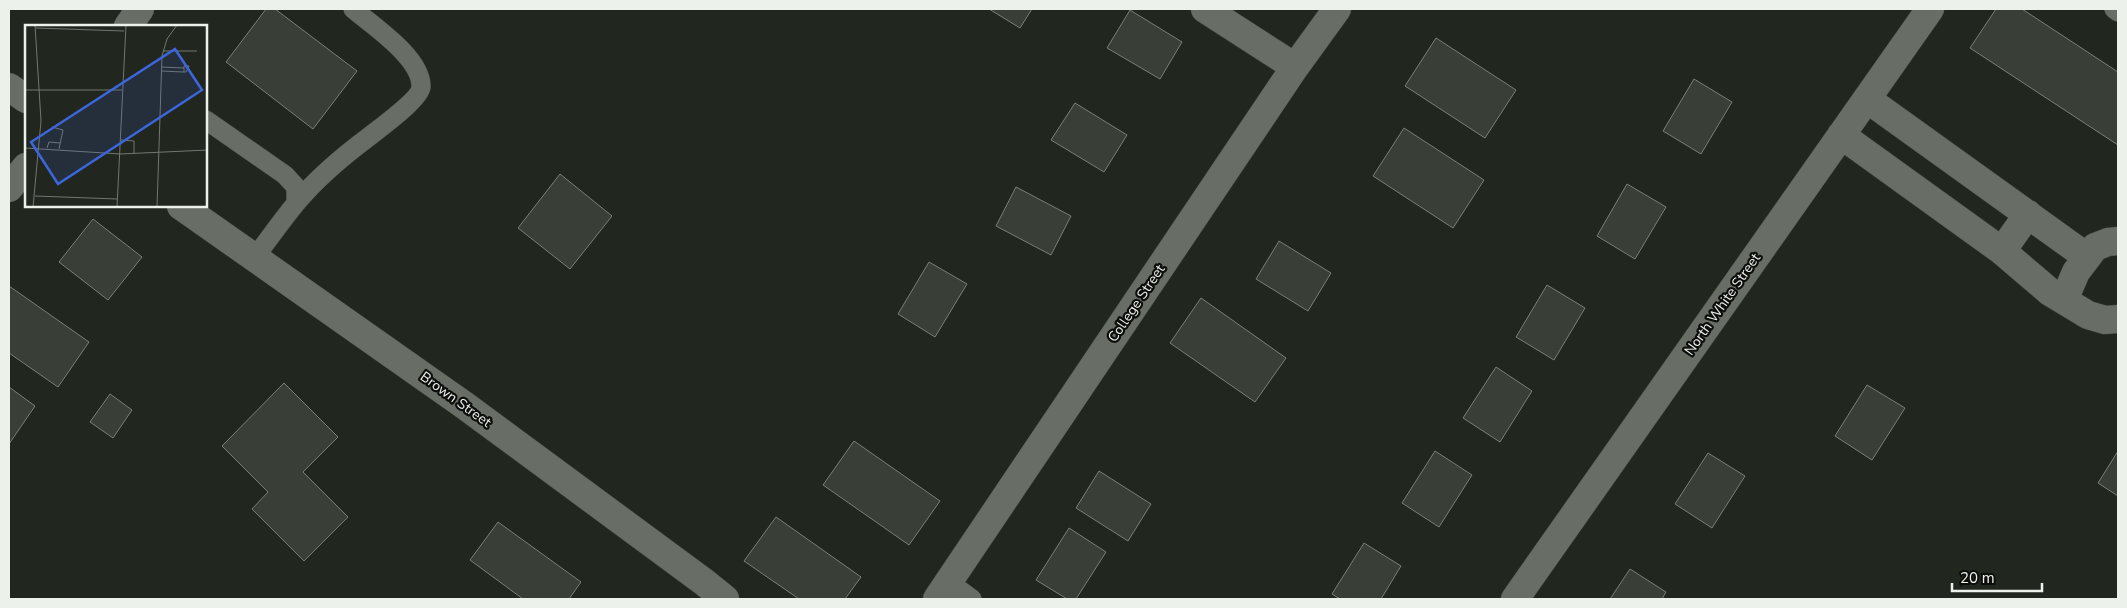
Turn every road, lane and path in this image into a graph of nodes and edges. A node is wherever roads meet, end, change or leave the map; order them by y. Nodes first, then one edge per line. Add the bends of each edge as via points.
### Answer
1 (140, 9) edge
2 (353, 9) edge
3 (1205, 9) edge
4 (1337, 9) edge
5 (1930, 9) edge
6 (2114, 9) edge
7 (2118, 12) edge
8 (129, 25) edge
9 (1295, 67) junction
10 (9, 87) edge
11 (25, 98) edge
12 (1867, 99) junction
13 (208, 121) edge
14 (1841, 135) junction
15 (25, 168) edge
16 (9, 188) edge
17 (296, 203) junction
18 (184, 208) edge
19 (2028, 214) junction
20 (2118, 241) edge
21 (2002, 251) junction
22 (255, 257) junction
23 (2087, 257) junction
24 (2068, 301) junction
25 (2118, 319) edge
26 (943, 590) edge
27 (725, 599) edge
28 (972, 599) edge
29 (1515, 599) edge

1 - 8 street
2 - 17 lane via 409,58 418,72 421,88 417,96 385,124 332,165
3 - 9 street
4 - 9 street, College Street
5 - 12 street, North White Street
6 - 7 lane
9 - 26 street, College Street
10 - 11 street
12 - 14 street, North White Street
12 - 19 street
13 - 17 lane via 285,175 296,188
14 - 21 street
14 - 29 street, North White Street
15 - 16 street
17 - 22 lane
18 - 22 street, Brown Street
19 - 21 street
19 - 23 street
20 - 23 street via 2095,246
21 - 24 street via 2050,292
22 - 27 street, Brown Street via 464,405
23 - 24 street via 2068,289
24 - 25 street via 2088,315 2105,320
26 - 28 lane

